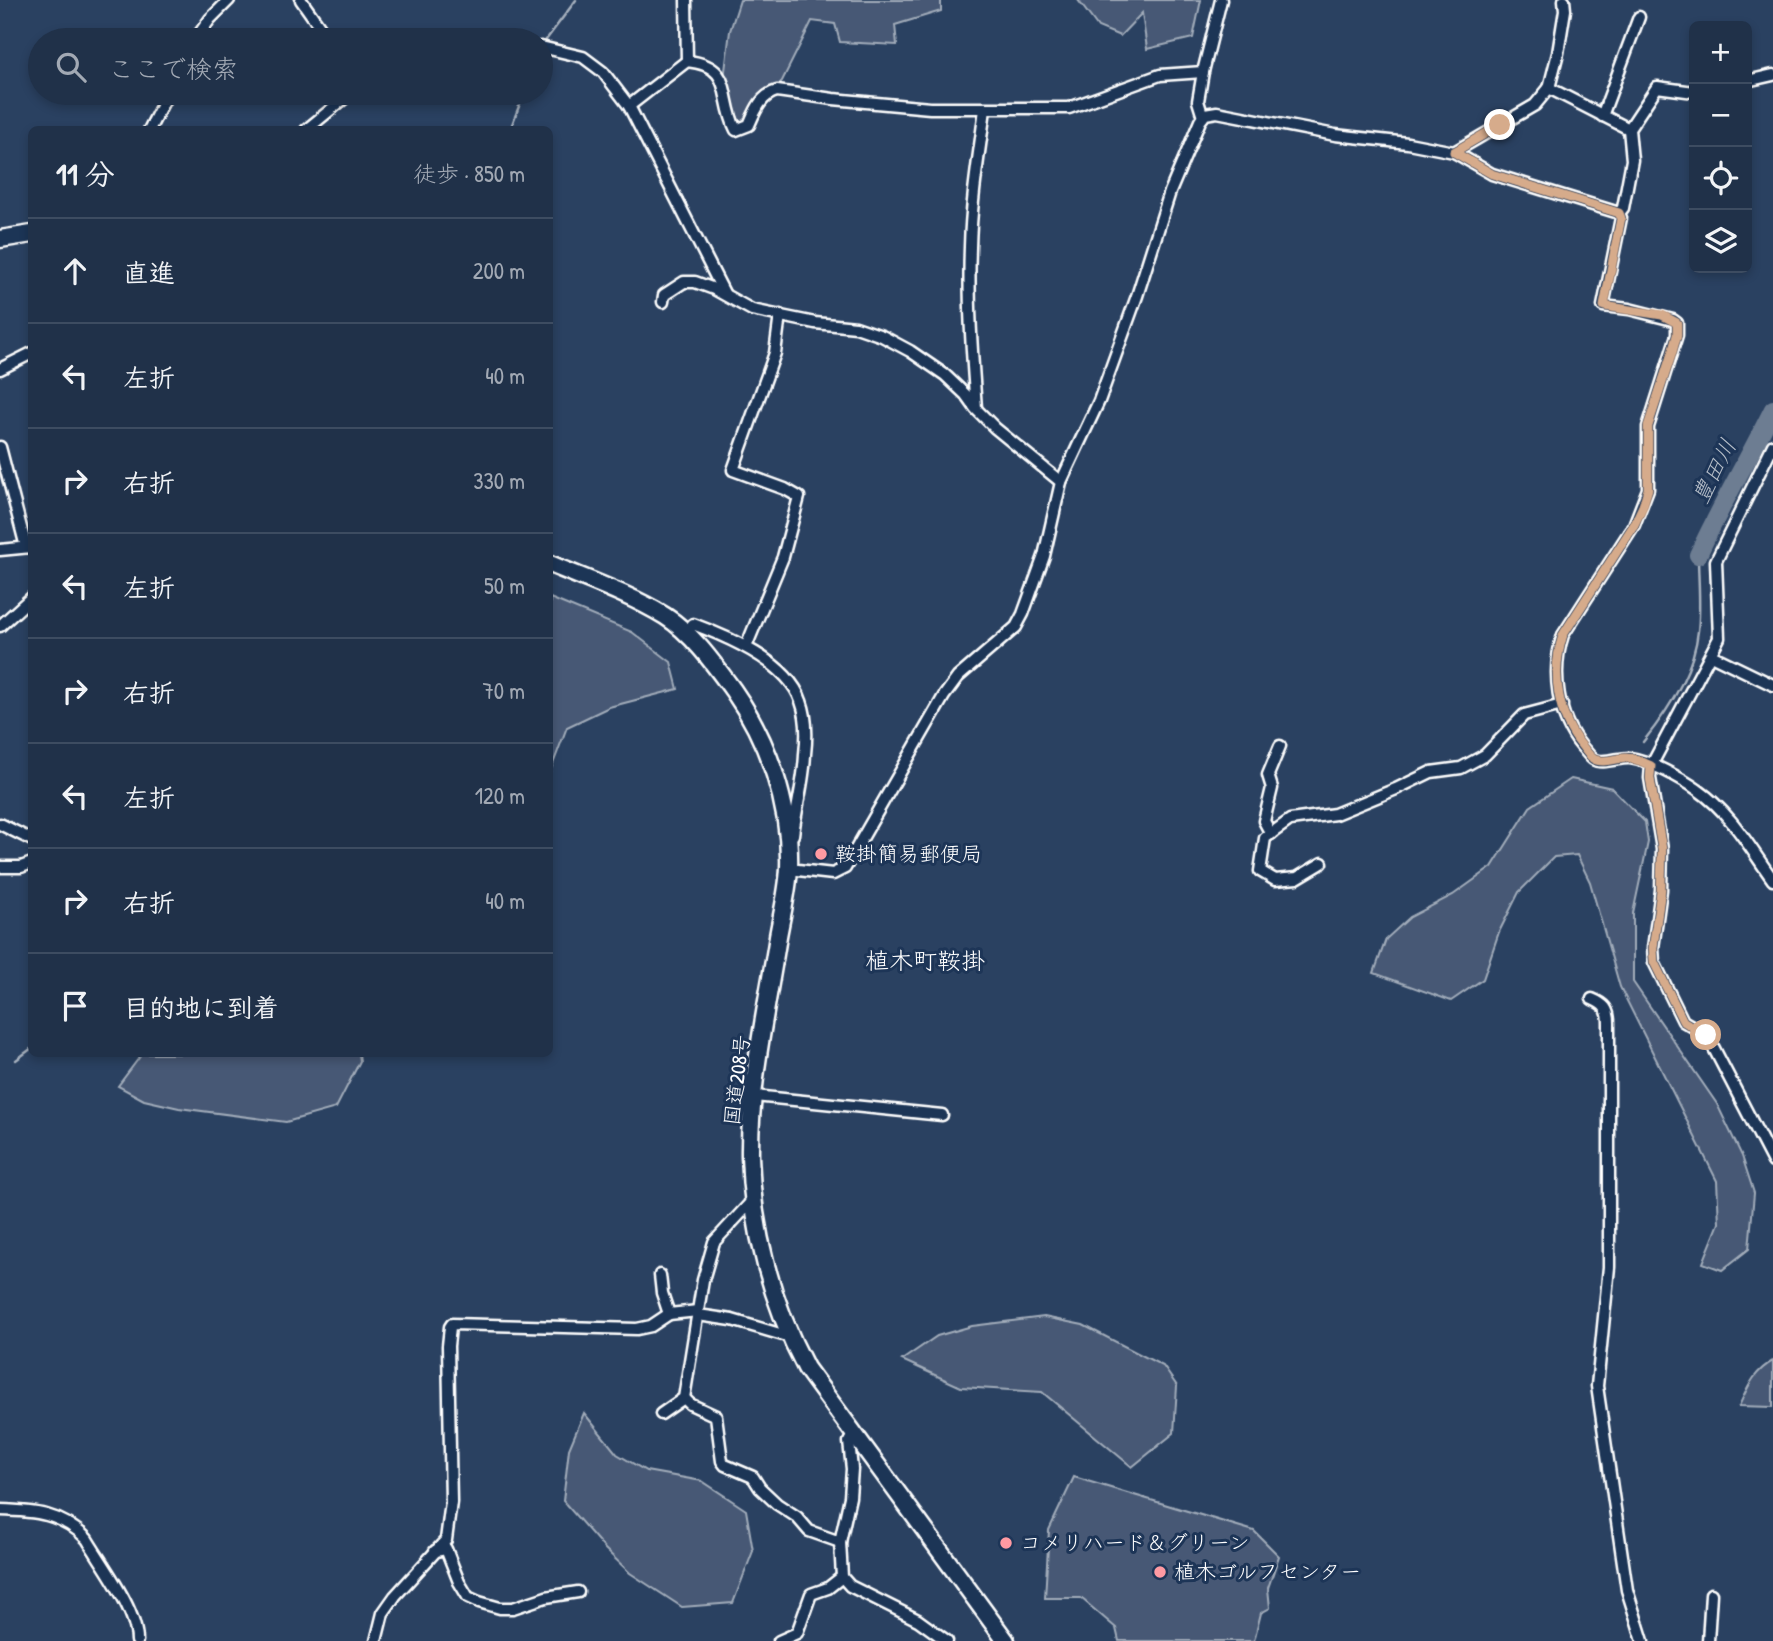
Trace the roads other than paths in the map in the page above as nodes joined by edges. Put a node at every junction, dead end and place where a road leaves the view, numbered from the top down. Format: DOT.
graph roads {
  1 [pos="229,0"];
  2 [pos="300,0"];
  3 [pos="686,0"];
  4 [pos="1221,0"];
  5 [pos="1564,0"];
  6 [pos="1639,17"];
  7 [pos="204,28"];
  8 [pos="320,28"];
  9 [pos="553,50"];
  10 [pos="687,61"];
  11 [pos="1203,72"];
  12 [pos="1773,75"];
  13 [pos="1752,80"];
  14 [pos="1549,88"];
  15 [pos="1689,91"];
  16 [pos="162,105"];
  17 [pos="336,105"];
  18 [pos="629,106"];
  19 [pos="985,109"];
  20 [pos="1602,116"];
  21 [pos="1203,117"];
  22 [pos="151,126"];
  23 [pos="311,126"];
  24 [pos="1629,129"];
  25 [pos="1454,152"];
  26 [pos="1619,213"];
  27 [pos="28,235"];
  28 [pos="0,239"];
  29 [pos="725,296"];
  30 [pos="663,302"];
  31 [pos="780,315"];
  32 [pos="28,355"];
  33 [pos="0,369"];
  34 [pos="976,410"];
  35 [pos="1773,445"];
  36 [pos="0,447"];
  37 [pos="1060,482"];
  38 [pos="28,544"];
  39 [pos="28,547"];
  40 [pos="0,550"];
  41 [pos="553,565"];
  42 [pos="28,601"];
  43 [pos="0,626"];
  44 [pos="686,632"];
  45 [pos="746,647"];
  46 [pos="1711,655"];
  47 [pos="1773,685"];
  48 [pos="1562,705"];
  49 [pos="1280,746"];
  50 [pos="1651,766"];
  51 [pos="0,824"];
  52 [pos="1271,834"];
  53 [pos="28,838"];
  54 [pos="1322,863"];
  55 [pos="28,864"];
  56 [pos="0,867"];
  57 [pos="789,869"];
  58 [pos="1773,880"];
  59 [pos="1592,999"];
  60 [pos="754,1096"];
  61 [pos="942,1115"];
  62 [pos="1773,1161"];
  63 [pos="753,1200"];
  64 [pos="660,1275"];
  65 [pos="698,1313"];
  66 [pos="669,1314"];
  67 [pos="788,1334"];
  68 [pos="684,1398"];
  69 [pos="661,1414"];
  70 [pos="854,1433"];
  71 [pos="0,1510"];
  72 [pos="841,1542"];
  73 [pos="434,1551"];
  74 [pos="842,1577"];
  75 [pos="578,1592"];
  76 [pos="1712,1594"];
  77 [pos="137,1641"];
  78 [pos="376,1641"];
  79 [pos="779,1641"];
  80 [pos="947,1641"];
  81 [pos="1006,1641"];
  82 [pos="1643,1641"];
  83 [pos="1708,1641"];
  1 -- 7 [label="street"];
  2 -- 8 [label="street"];
  3 -- 10 [label="street"];
  4 -- 11 [label="street"];
  5 -- 14 [label="street"];
  6 -- 20 [label="street"];
  9 -- 18 [label="street"];
  10 -- 18 [label="street"];
  10 -- 19 [label="street"];
  11 -- 19 [label="street"];
  11 -- 21 [label="street"];
  12 -- 13 [label="street"];
  14 -- 20 [label="street"];
  14 -- 25 [label="street"];
  15 -- 24 [label="street"];
  16 -- 22 [label="street"];
  17 -- 23 [label="street"];
  18 -- 29 [label="street"];
  19 -- 34 [label="street"];
  20 -- 24 [label="street"];
  21 -- 25 [label="street"];
  21 -- 37 [label="street"];
  24 -- 26 [label="street"];
  25 -- 26 [label="street"];
  26 -- 48 [label="street"];
  27 -- 28 [label="highway"];
  29 -- 30 [label="street"];
  29 -- 31 [label="street"];
  31 -- 34 [label="street"];
  31 -- 45 [label="street"];
  32 -- 33 [label="street"];
  34 -- 37 [label="street"];
  35 -- 46 [label="street"];
  36 -- 38 [label="street"];
  37 -- 57 [label="street"];
  39 -- 40 [label="street"];
  41 -- 44 [label="highway, 国道208号"];
  42 -- 43 [label="street"];
  44 -- 45 [label="street"];
  44 -- 57 [label="highway, 国道208号"];
  45 -- 57 [label="street"];
  46 -- 47 [label="street"];
  46 -- 50 [label="street"];
  48 -- 50 [label="street"];
  48 -- 52 [label="street"];
  49 -- 52 [label="street"];
  50 -- 58 [label="street"];
  50 -- 62 [label="street"];
  51 -- 53 [label="street"];
  52 -- 54 [label="street"];
  55 -- 56 [label="street"];
  57 -- 60 [label="highway, 国道208号"];
  59 -- 82 [label="street"];
  60 -- 61 [label="street"];
  60 -- 63 [label="highway, 国道208号"];
  63 -- 65 [label="street"];
  63 -- 67 [label="highway, 国道208号"];
  64 -- 66 [label="street"];
  65 -- 66 [label="street"];
  65 -- 67 [label="street"];
  65 -- 68 [label="street"];
  66 -- 73 [label="street"];
  67 -- 70 [label="highway, 国道208号"];
  68 -- 69 [label="street"];
  68 -- 72 [label="street"];
  70 -- 72 [label="street"];
  70 -- 81 [label="highway, 国道208号"];
  71 -- 77 [label="street"];
  72 -- 74 [label="street"];
  73 -- 75 [label="street"];
  73 -- 78 [label="street"];
  74 -- 79 [label="street"];
  74 -- 80 [label="street"];
  76 -- 83 [label="street"];
}
